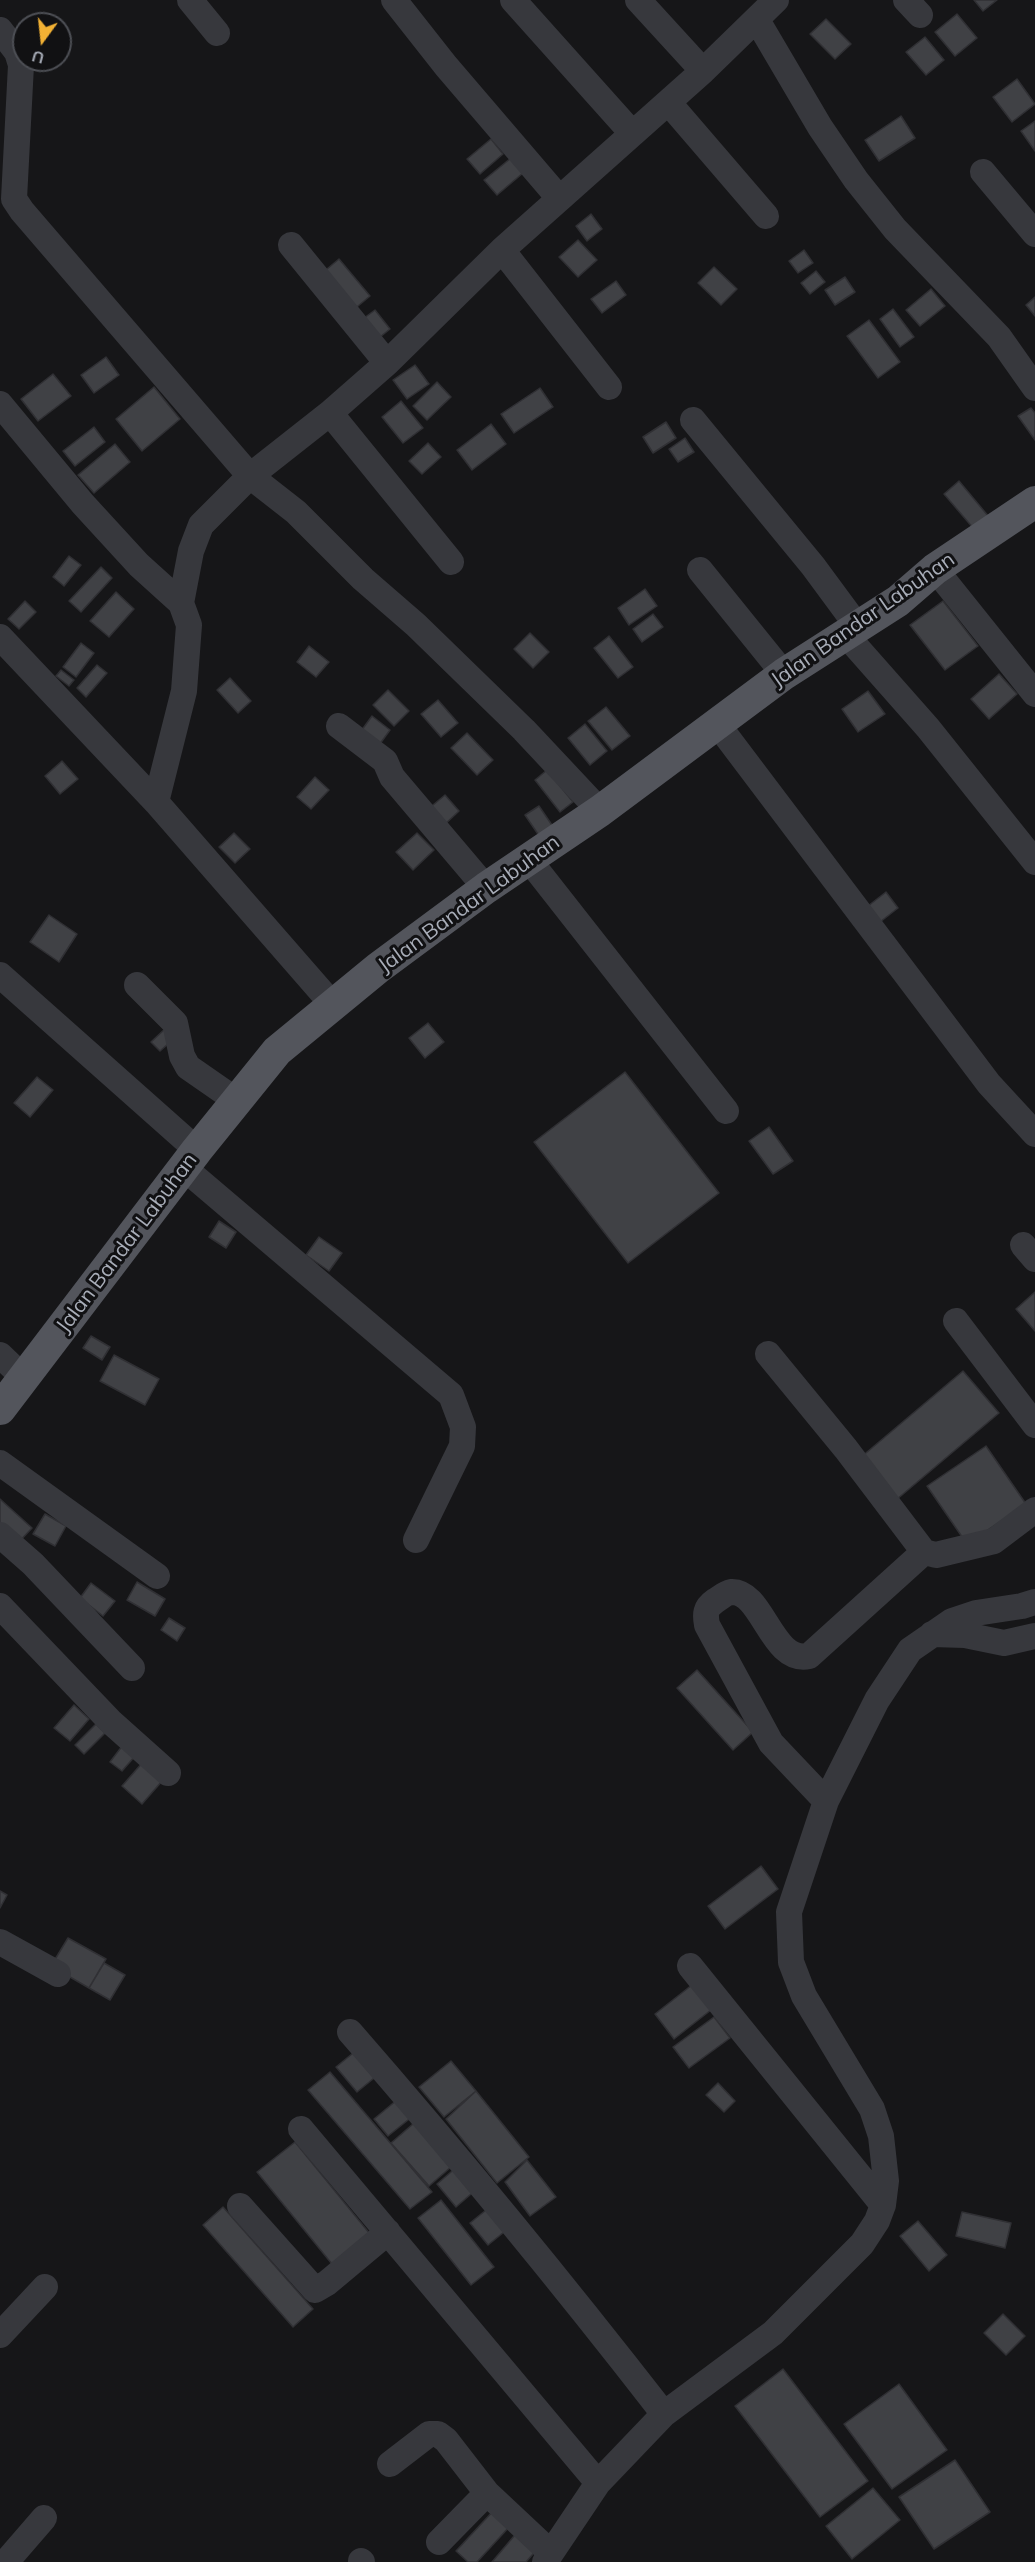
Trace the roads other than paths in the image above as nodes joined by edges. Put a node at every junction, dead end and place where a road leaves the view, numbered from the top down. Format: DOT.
graph roads {
  1 [pos="190,0"];
  2 [pos="394,0"];
  3 [pos="513,0"];
  4 [pos="638,0"];
  5 [pos="776,0"];
  6 [pos="757,20"];
  7 [pos="0,30"];
  8 [pos="217,33"];
  9 [pos="703,71"];
  10 [pos="668,102"];
  11 [pos="632,133"];
  12 [pos="983,172"];
  13 [pos="559,198"];
  14 [pos="7,203"];
  15 [pos="766,216"];
  16 [pos="1035,234"];
  17 [pos="291,245"];
  18 [pos="502,250"];
  19 [pos="387,363"];
  20 [pos="609,387"];
  21 [pos="1035,388"];
  22 [pos="0,404"];
  23 [pos="330,413"];
  24 [pos="693,420"];
  25 [pos="250,476"];
  26 [pos="1035,502"];
  27 [pos="450,562"];
  28 [pos="700,570"];
  29 [pos="935,570"];
  30 [pos="181,603"];
  31 [pos="851,630"];
  32 [pos="0,637"];
  33 [pos="784,674"];
  34 [pos="1035,694"];
  35 [pos="718,724"];
  36 [pos="339,726"];
  37 [pos="156,802"];
  38 [pos="600,811"];
  39 [pos="529,860"];
  40 [pos="1035,862"];
  41 [pos="486,888"];
  42 [pos="0,975"];
  43 [pos="137,985"];
  44 [pos="333,1005"];
  45 [pos="237,1101"];
  46 [pos="726,1111"];
  47 [pos="1035,1134"];
  48 [pos="191,1159"];
  49 [pos="956,1321"];
  50 [pos="768,1354"];
  51 [pos="0,1355"];
  52 [pos="24,1378"];
  53 [pos="2,1404"];
  54 [pos="1035,1425"];
  55 [pos="0,1463"];
  56 [pos="1035,1510"];
  57 [pos="0,1535"];
  58 [pos="416,1540"];
  59 [pos="924,1552"];
  60 [pos="157,1576"];
  61 [pos="1035,1602"];
  62 [pos="0,1606"];
  63 [pos="931,1634"];
  64 [pos="1035,1636"];
  65 [pos="132,1668"];
  66 [pos="168,1773"];
  67 [pos="826,1801"];
  68 [pos="0,1942"];
  69 [pos="690,1966"];
  70 [pos="58,1974"];
  71 [pos="350,2032"];
  72 [pos="301,2129"];
  73 [pos="883,2205"];
  74 [pos="240,2206"];
  75 [pos="388,2232"];
  76 [pos="45,2287"];
  77 [pos="0,2335"];
  78 [pos="664,2414"];
  79 [pos="390,2464"];
  80 [pos="598,2483"];
  81 [pos="487,2493"];
  82 [pos="44,2518"];
  83 [pos="439,2542"];
  84 [pos="548,2558"];
  85 [pos="6,2562"];
  1 -- 8 [label="street"];
  2 -- 13 [label="street"];
  3 -- 11 [label="street"];
  4 -- 9 [label="street"];
  5 -- 6 [label="street"];
  6 -- 9 [label="street"];
  6 -- 21 [label="street"];
  7 -- 14 [label="street"];
  9 -- 10 [label="street"];
  10 -- 11 [label="street"];
  10 -- 15 [label="street"];
  11 -- 13 [label="street"];
  12 -- 16 [label="street"];
  13 -- 18 [label="street"];
  14 -- 25 [label="street"];
  17 -- 19 [label="street"];
  18 -- 19 [label="street"];
  18 -- 20 [label="street"];
  19 -- 23 [label="street"];
  22 -- 30 [label="street"];
  23 -- 25 [label="street"];
  23 -- 27 [label="street"];
  24 -- 31 [label="street"];
  25 -- 30 [label="street"];
  25 -- 38 [label="street"];
  26 -- 29 [label="main road, Jalan Bandar Labuhan"];
  28 -- 33 [label="street"];
  29 -- 31 [label="main road, Jalan Bandar Labuhan"];
  29 -- 34 [label="street"];
  30 -- 37 [label="street"];
  31 -- 33 [label="main road, Jalan Bandar Labuhan"];
  31 -- 40 [label="street"];
  32 -- 37 [label="street"];
  33 -- 35 [label="main road, Jalan Bandar Labuhan"];
  35 -- 38 [label="main road, Jalan Bandar Labuhan"];
  35 -- 47 [label="street"];
  36 -- 41 [label="street"];
  37 -- 44 [label="street"];
  38 -- 39 [label="main road, Jalan Bandar Labuhan"];
  39 -- 41 [label="main road, Jalan Bandar Labuhan"];
  39 -- 46 [label="street"];
  41 -- 44 [label="main road, Jalan Bandar Labuhan"];
  42 -- 48 [label="street"];
  43 -- 45 [label="street"];
  44 -- 45 [label="main road, Jalan Bandar Labuhan"];
  45 -- 48 [label="main road, Jalan Bandar Labuhan"];
  48 -- 52 [label="main road, Jalan Bandar Labuhan"];
  48 -- 58 [label="street"];
  49 -- 54 [label="street"];
  50 -- 59 [label="street"];
  51 -- 52 [label="street"];
  52 -- 53 [label="main road, Jalan Bandar Labuhan"];
  55 -- 60 [label="street"];
  56 -- 59 [label="street"];
  57 -- 65 [label="street"];
  59 -- 67 [label="street"];
  61 -- 63 [label="street"];
  62 -- 66 [label="street"];
  63 -- 64 [label="street"];
  63 -- 67 [label="street"];
  67 -- 73 [label="street"];
  68 -- 70 [label="street"];
  69 -- 73 [label="street"];
  71 -- 78 [label="street"];
  72 -- 75 [label="street"];
  73 -- 78 [label="street"];
  74 -- 75 [label="street"];
  75 -- 80 [label="street"];
  76 -- 77 [label="street"];
  78 -- 80 [label="street"];
  79 -- 81 [label="street"];
  80 -- 84 [label="street"];
  81 -- 83 [label="street"];
  81 -- 84 [label="street"];
  82 -- 85 [label="street"];
}
